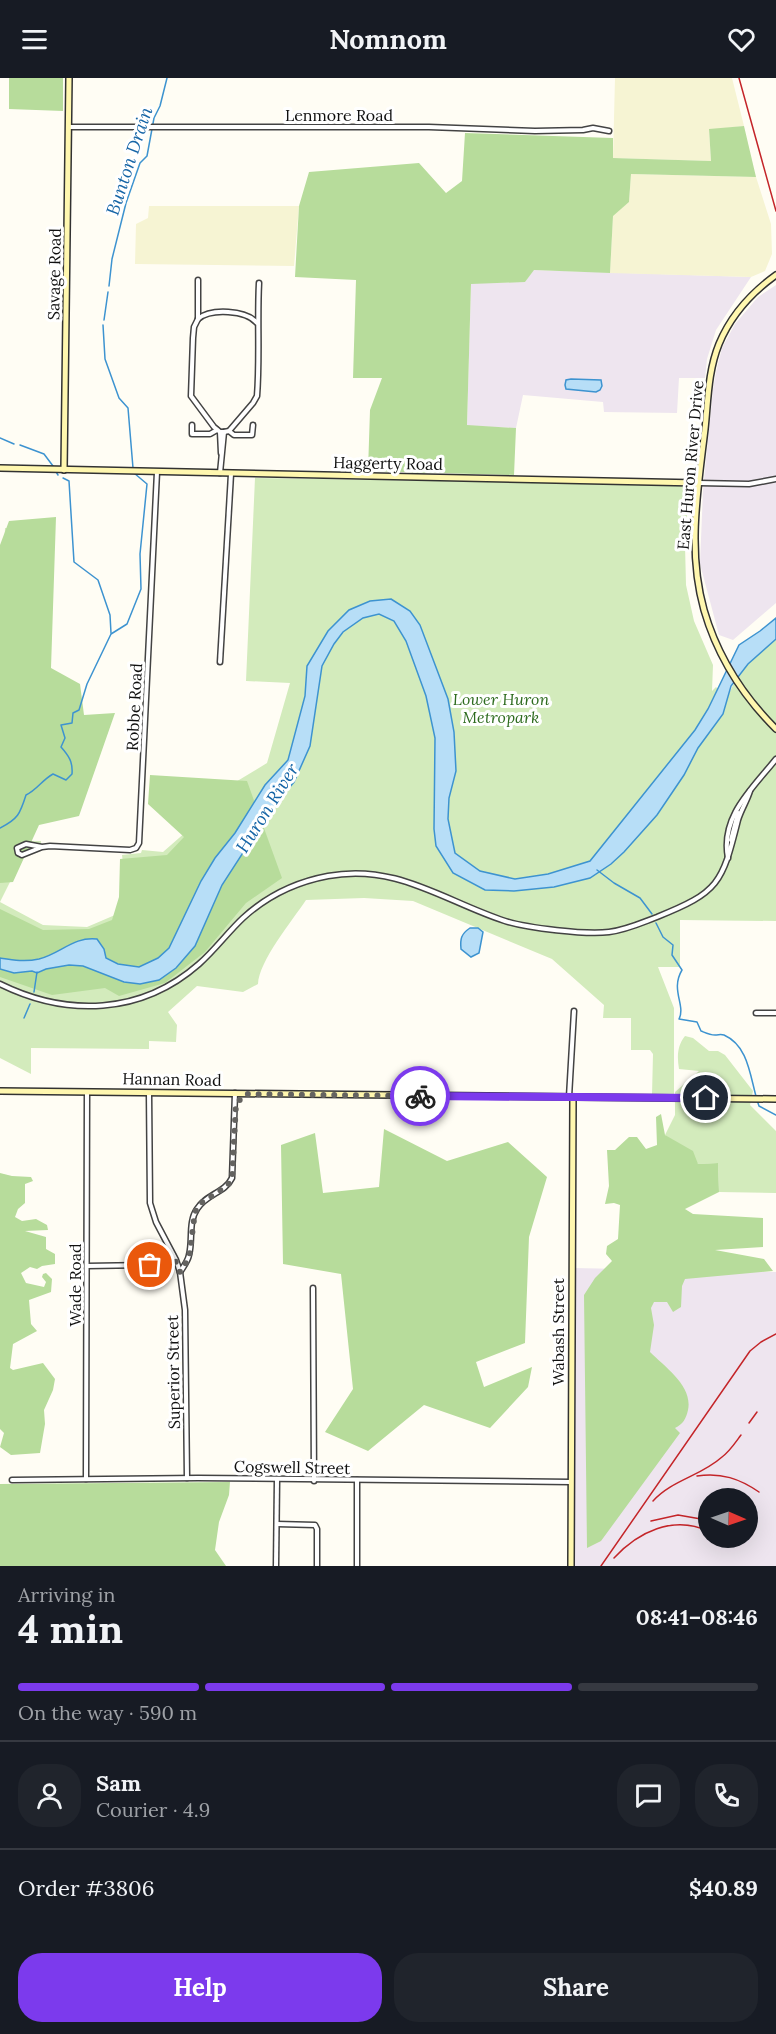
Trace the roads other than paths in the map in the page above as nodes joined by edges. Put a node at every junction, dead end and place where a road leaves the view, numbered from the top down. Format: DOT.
graph roads {
  1 [pos="69,78"];
  2 [pos="69,127"];
  3 [pos="609,131"];
  4 [pos="776,275"];
  5 [pos="198,280"];
  6 [pos="259,283"];
  7 [pos="198,319"];
  8 [pos="257,323"];
  9 [pos="192,425"];
  10 [pos="253,425"];
  11 [pos="222,431"];
  12 [pos="0,468"];
  13 [pos="64,470"];
  14 [pos="157,472"];
  15 [pos="220,474"];
  16 [pos="231,474"];
  17 [pos="776,479"];
  18 [pos="699,483"];
  19 [pos="220,662"];
  20 [pos="776,729"];
  21 [pos="776,759"];
  22 [pos="42,847"];
  23 [pos="0,984"];
  24 [pos="574,1011"];
  25 [pos="756,1013"];
  26 [pos="776,1013"];
  27 [pos="0,1091"];
  28 [pos="87,1092"];
  29 [pos="149,1093"];
  30 [pos="235,1093"];
  31 [pos="245,1094"];
  32 [pos="571,1097"];
  33 [pos="776,1099"];
  34 [pos="236,1104"];
  35 [pos="173,1255"];
  36 [pos="87,1266"];
  37 [pos="180,1272"];
  38 [pos="313,1288"];
  39 [pos="187,1478"];
  40 [pos="86,1479"];
  41 [pos="12,1480"];
  42 [pos="277,1480"];
  43 [pos="314,1480"];
  44 [pos="357,1480"];
  45 [pos="570,1482"];
  46 [pos="277,1524"];
  47 [pos="276,1566"];
  48 [pos="317,1566"];
  49 [pos="357,1566"];
  50 [pos="571,1566"];
  1 -- 2 [label="street, Savage Road"];
  2 -- 3 [label="street, Lenmore Road"];
  2 -- 13 [label="street, Savage Road"];
  4 -- 18 [label="street, East Huron River Drive"];
  5 -- 7 [label="street"];
  6 -- 8 [label="street"];
  7 -- 8 [label="street"];
  7 -- 11 [label="street"];
  8 -- 11 [label="street"];
  9 -- 11 [label="street"];
  10 -- 11 [label="street"];
  11 -- 15 [label="street"];
  12 -- 13 [label="street, Haggerty Road"];
  13 -- 14 [label="street, Haggerty Road"];
  14 -- 15 [label="street, Haggerty Road"];
  14 -- 22 [label="street, Robbe Road"];
  15 -- 16 [label="street, Haggerty Road"];
  16 -- 18 [label="street, Haggerty Road"];
  16 -- 19 [label="street"];
  17 -- 18 [label="street, Haggerty Road"];
  18 -- 20 [label="street, East Huron River Drive"];
  21 -- 23 [label="street"];
  22 -- 22 [label="street, Robbe Road"];
  24 -- 32 [label="street, Wabash Street"];
  25 -- 26 [label="street"];
  27 -- 28 [label="street, Hannan Road"];
  28 -- 29 [label="street, Hannan Road"];
  28 -- 36 [label="street, Wade Road"];
  29 -- 30 [label="street, Hannan Road"];
  29 -- 35 [label="street, Superior Street"];
  30 -- 31 [label="street, Hannan Road"];
  30 -- 34 [label="street"];
  31 -- 32 [label="street, Hannan Road"];
  31 -- 34 [label="street"];
  32 -- 33 [label="street, Hannan Road"];
  32 -- 45 [label="street, Wabash Street"];
  34 -- 37 [label="street"];
  35 -- 36 [label="street"];
  35 -- 37 [label="street, Superior Street"];
  36 -- 40 [label="street, Wade Road"];
  37 -- 39 [label="street, Superior Street"];
  38 -- 43 [label="street"];
  39 -- 40 [label="street, Cogswell Street"];
  39 -- 42 [label="street, Cogswell Street"];
  40 -- 41 [label="street, Cogswell Street"];
  42 -- 43 [label="street, Cogswell Street"];
  42 -- 46 [label="street"];
  43 -- 44 [label="street, Cogswell Street"];
  44 -- 45 [label="street, Cogswell Street"];
  44 -- 49 [label="street"];
  45 -- 50 [label="street, Wabash Street"];
  46 -- 47 [label="street"];
  46 -- 48 [label="street"];
}
